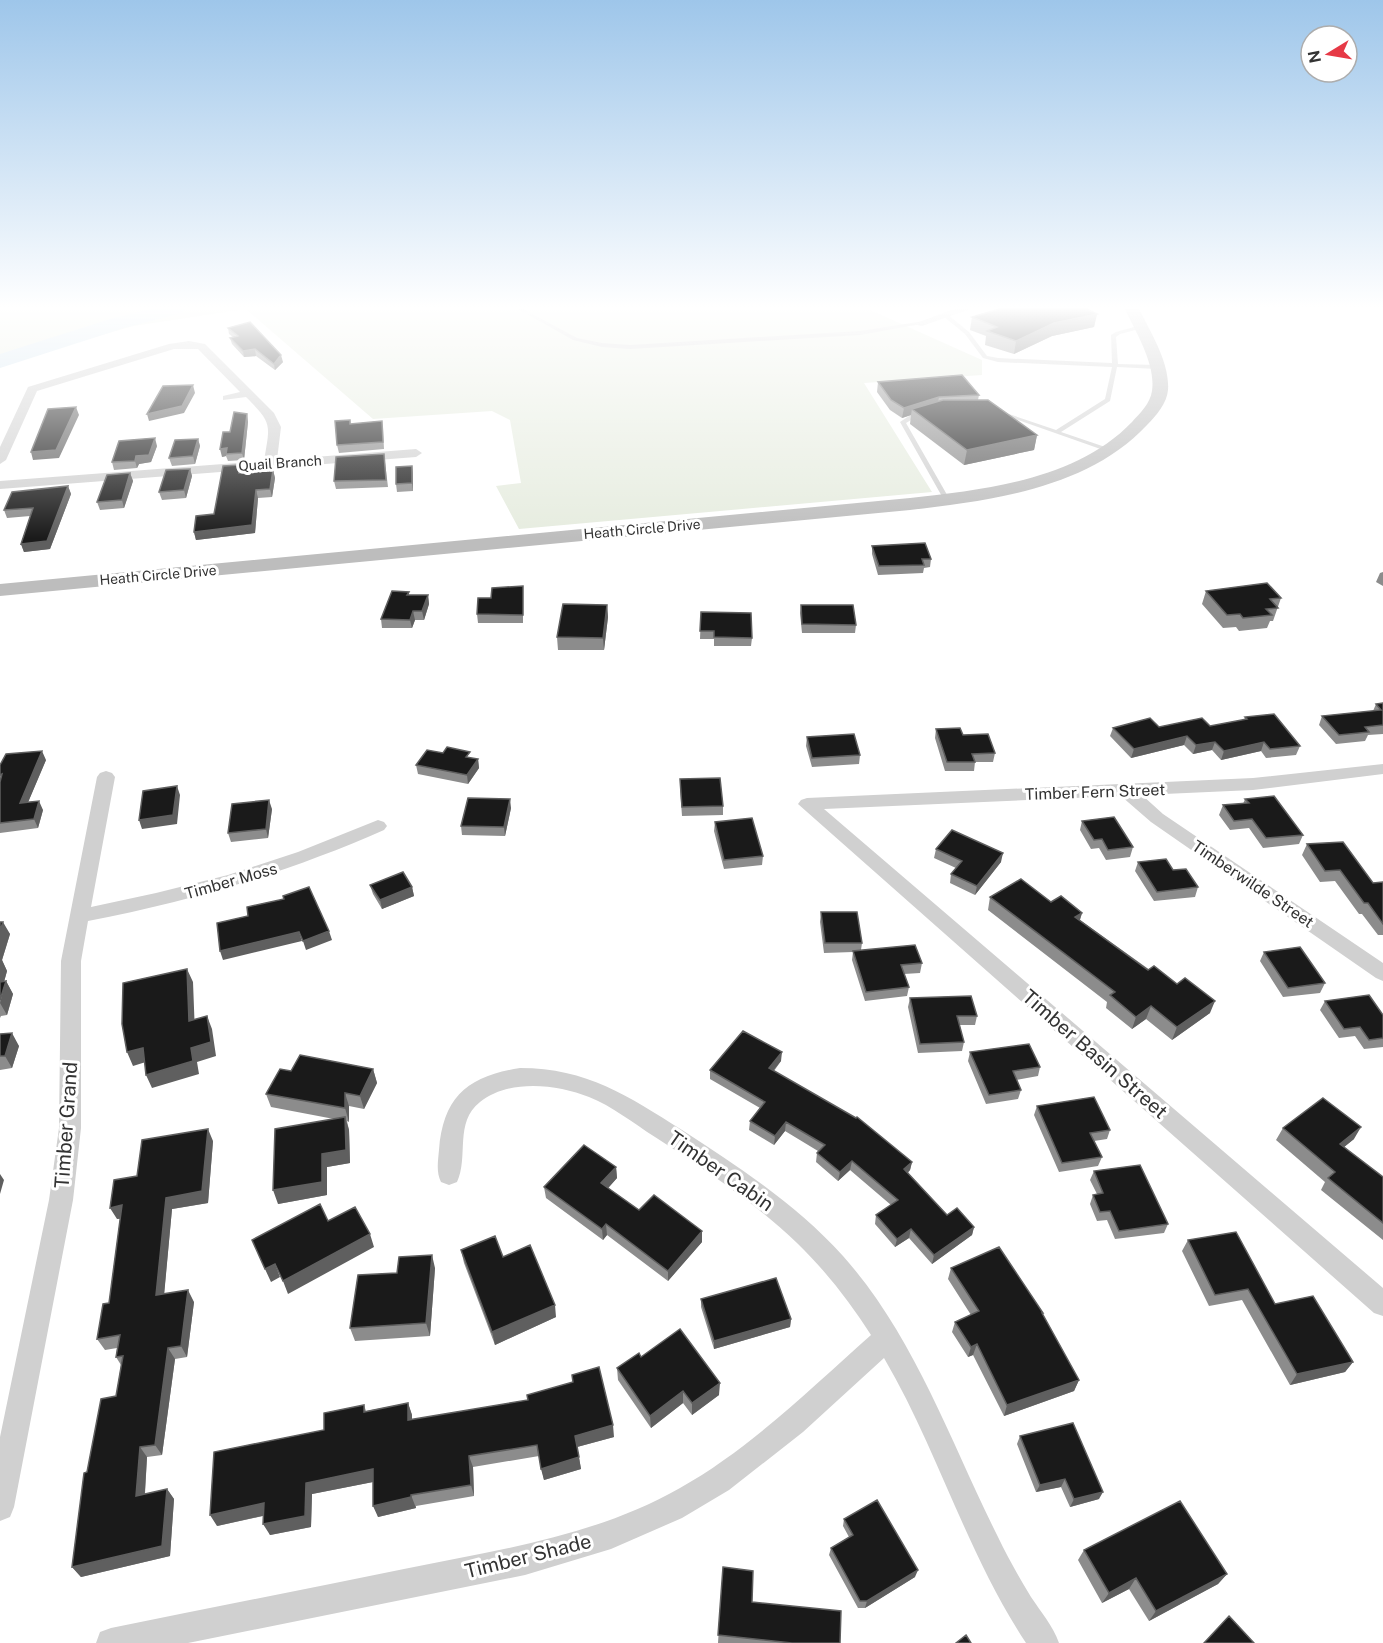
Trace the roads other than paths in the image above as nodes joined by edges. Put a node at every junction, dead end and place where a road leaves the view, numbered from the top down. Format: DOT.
graph roads {
  1 [pos="43,386"];
  2 [pos="242,386"];
  3 [pos="1110,386"];
  4 [pos="1159,386"];
  5 [pos="249,393"];
  6 [pos="227,398"];
  7 [pos="993,411"];
  8 [pos="934,413"];
  9 [pos="1057,432"];
  10 [pos="1109,450"];
  11 [pos="416,453"];
  12 [pos="0,460"];
  13 [pos="270,464"];
  14 [pos="0,485"];
  15 [pos="947,500"];
  16 [pos="0,590"];
  17 [pos="1383,769"];
  18 [pos="106,777"];
  19 [pos="1126,790"];
  20 [pos="807,804"];
  21 [pos="378,826"];
  22 [pos="78,916"];
  23 [pos="1383,973"];
  24 [pos="449,1174"];
  25 [pos="1383,1304"];
  26 [pos="887,1338"];
  27 [pos="0,1507"];
  28 [pos="111,1643"];
  29 [pos="1044,1643"];
  1 -- 12 [label="street"];
  2 -- 5 [label="street"];
  3 -- 9 [label="lane"];
  4 -- 10 [label="street, Heath Circle Drive"];
  5 -- 6 [label="street"];
  5 -- 13 [label="street"];
  7 -- 9 [label="lane"];
  8 -- 15 [label="lane"];
  9 -- 10 [label="lane"];
  10 -- 15 [label="street, Heath Circle Drive"];
  11 -- 13 [label="street, Quail Branch"];
  13 -- 14 [label="street, Quail Branch"];
  15 -- 16 [label="street, Heath Circle Drive"];
  17 -- 19 [label="street, Timber Fern Street"];
  18 -- 22 [label="street, Timber Grand"];
  19 -- 20 [label="street, Timber Fern Street"];
  19 -- 23 [label="street, Timberwilde Street"];
  20 -- 25 [label="street, Timber Basin Street"];
  21 -- 22 [label="street, Timber Moss"];
  22 -- 27 [label="street, Timber Grand"];
  24 -- 26 [label="street, Timber Cabin"];
  26 -- 28 [label="street, Timber Shade"];
  26 -- 29 [label="street, Timber Cabin"];
}
